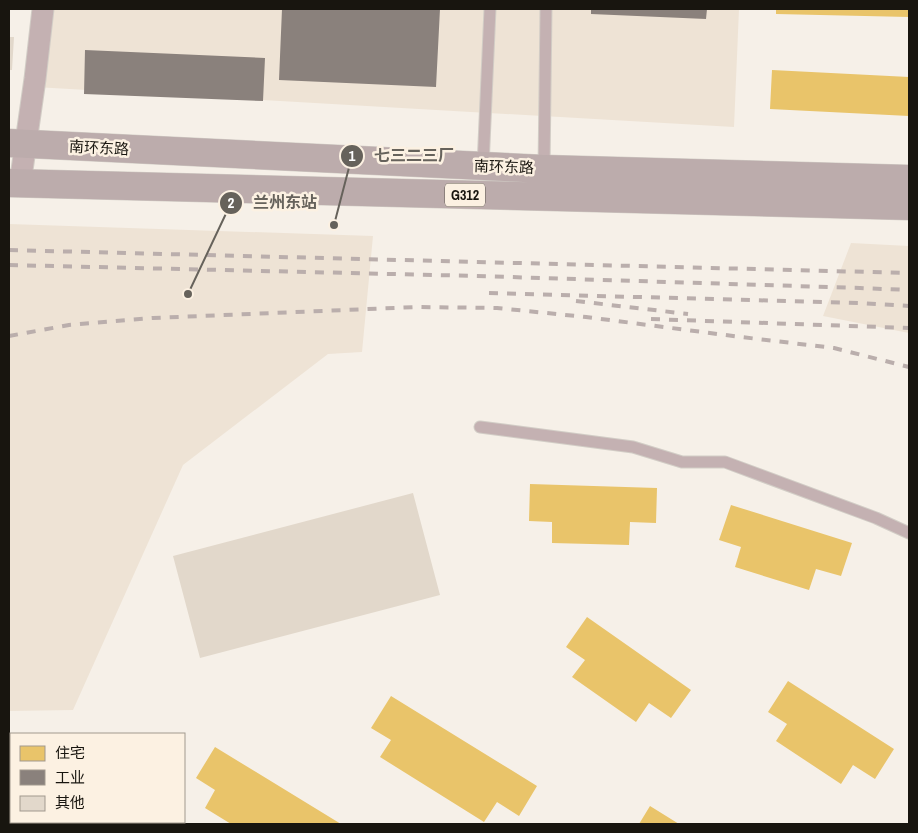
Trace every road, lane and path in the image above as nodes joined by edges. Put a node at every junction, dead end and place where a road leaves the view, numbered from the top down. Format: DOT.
graph roads {
  1 [pos="42,9"];
  2 [pos="490,9"];
  3 [pos="546,9"];
  4 [pos="17,144"];
  5 [pos="483,166"];
  6 [pos="544,169"];
  7 [pos="909,179"];
  8 [pos="14,184"];
  9 [pos="909,206"];
  10 [pos="480,427"];
  11 [pos="909,533"];
  1 -- 4 [label="street"];
  2 -- 5 [label="lane"];
  3 -- 6 [label="lane"];
  4 -- 5 [label="highway, 南环东路 / G312"];
  4 -- 8 [label="street"];
  5 -- 6 [label="highway, 南环东路 / G312"];
  6 -- 7 [label="highway, 南环东路 / G312"];
  8 -- 9 [label="highway, 南环东路 / G312"];
  10 -- 11 [label="lane"];
}
